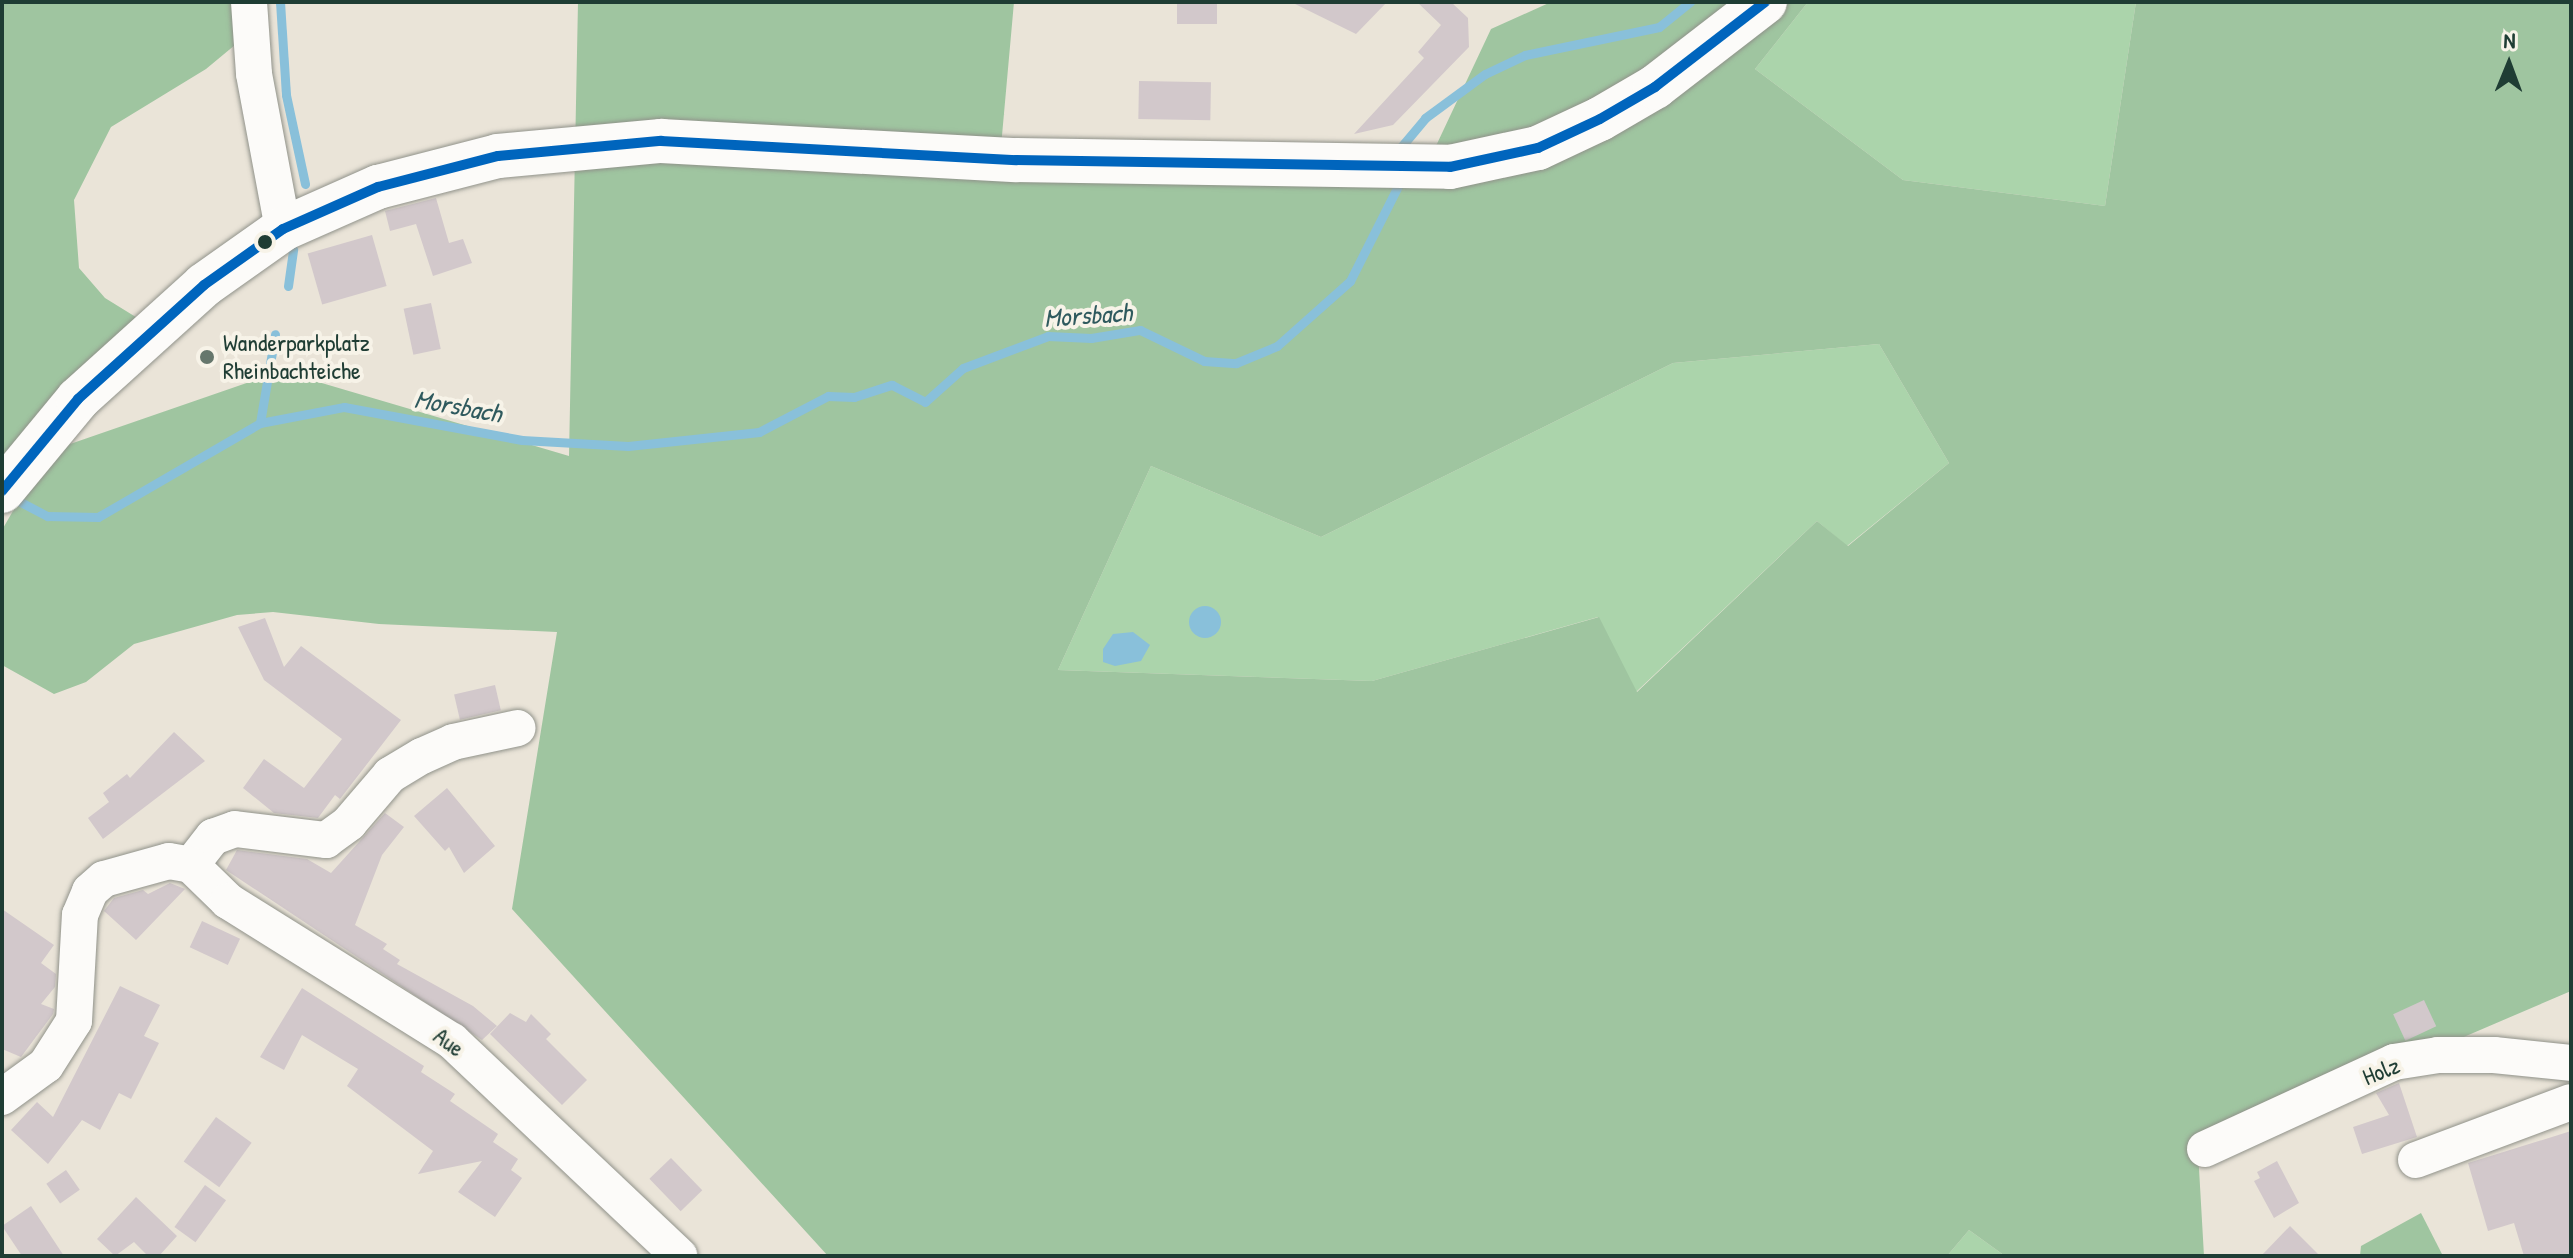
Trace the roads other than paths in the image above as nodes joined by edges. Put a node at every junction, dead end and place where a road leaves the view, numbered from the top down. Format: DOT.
graph roads {
  1 [pos="249,2"];
  2 [pos="1765,2"];
  3 [pos="283,229"];
  4 [pos="8,482"];
  5 [pos="518,728"];
  6 [pos="191,865"];
  7 [pos="2571,1063"];
  8 [pos="2,1097"];
  9 [pos="2571,1102"];
  10 [pos="2205,1149"];
  11 [pos="2416,1160"];
  12 [pos="679,1256"];
  1 -- 3 [label="street"];
  2 -- 3 [label="main road"];
  3 -- 4 [label="main road"];
  5 -- 6 [label="street"];
  6 -- 8 [label="street"];
  6 -- 12 [label="street, Aue"];
  7 -- 10 [label="street, Holz"];
  9 -- 11 [label="street"];
}
